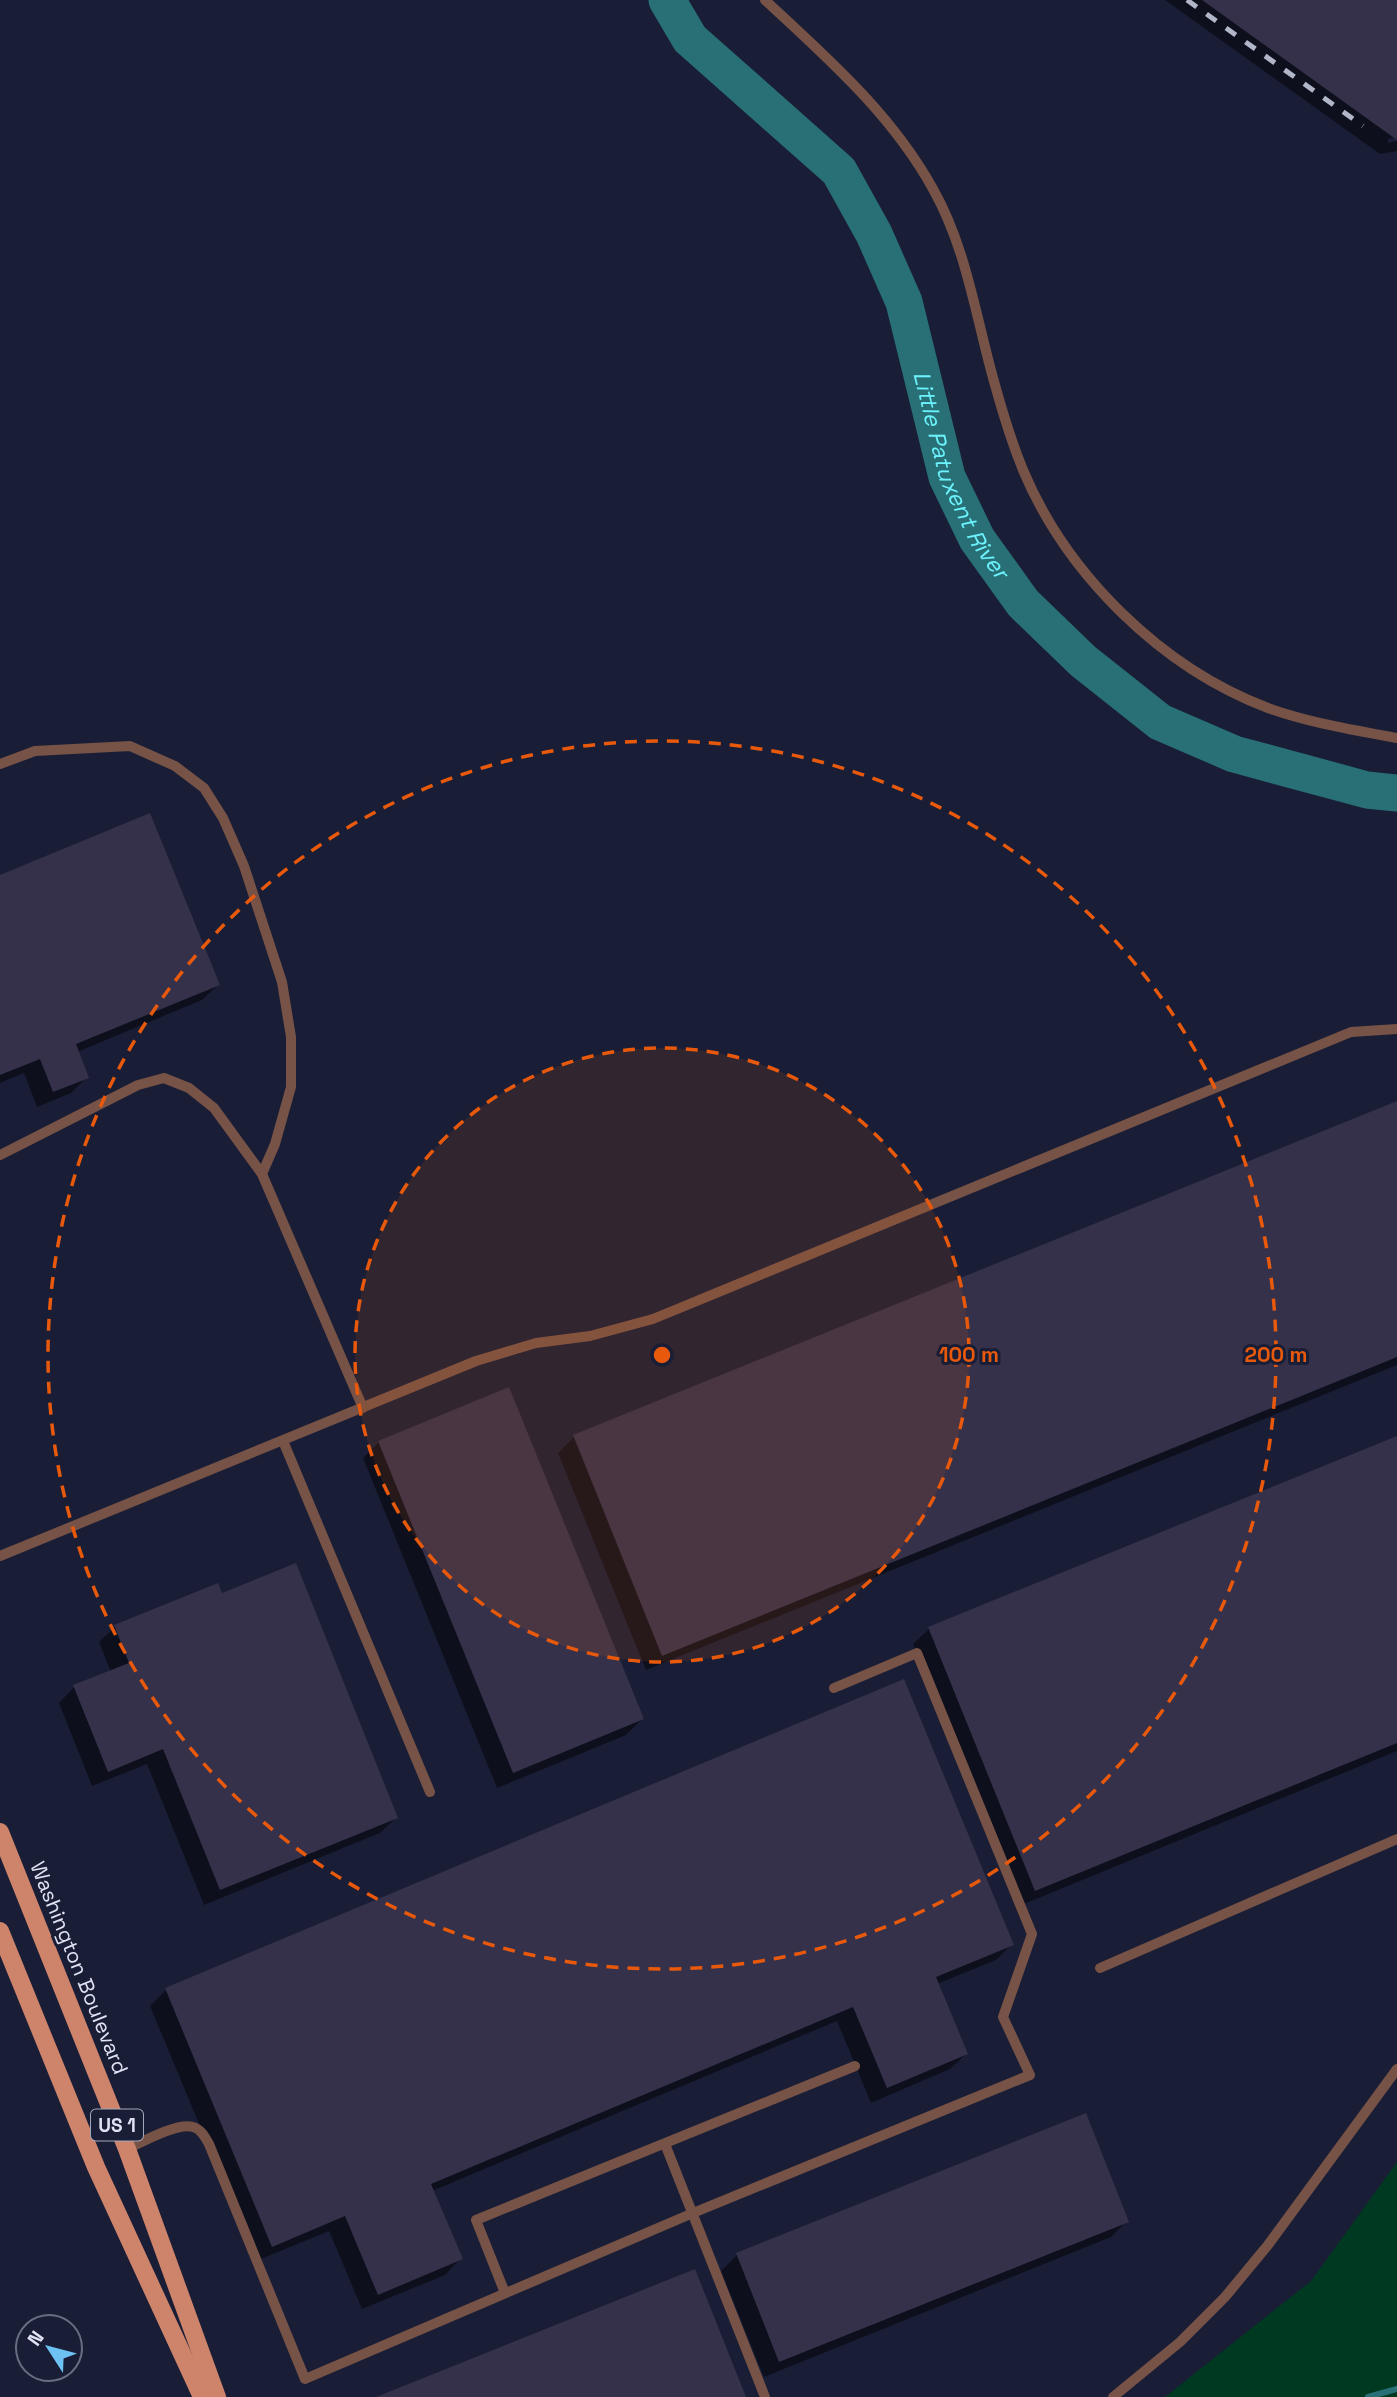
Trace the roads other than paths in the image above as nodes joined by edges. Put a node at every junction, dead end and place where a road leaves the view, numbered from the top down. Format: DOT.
graph roads {
  1 [pos="765,0"];
  2 [pos="1397,738"];
  3 [pos="0,764"];
  4 [pos="1397,1029"];
  5 [pos="0,1155"];
  6 [pos="262,1174"];
  7 [pos="363,1408"];
  8 [pos="283,1441"];
  9 [pos="0,1556"];
  10 [pos="834,1688"];
  11 [pos="430,1791"];
  12 [pos="0,1832"];
  13 [pos="1397,1839"];
  14 [pos="0,1931"];
  15 [pos="1100,1968"];
  16 [pos="855,2066"];
  17 [pos="1397,2069"];
  18 [pos="665,2144"];
  19 [pos="127,2149"];
  20 [pos="693,2213"];
  21 [pos="505,2293"];
  22 [pos="202,2397"];
  23 [pos="217,2397"];
  24 [pos="765,2397"];
  25 [pos="1113,2397"];
  1 -- 2 [label="lane"];
  3 -- 6 [label="lane"];
  4 -- 7 [label="lane"];
  5 -- 6 [label="lane"];
  6 -- 7 [label="lane"];
  7 -- 8 [label="lane"];
  8 -- 9 [label="lane"];
  8 -- 11 [label="lane"];
  10 -- 20 [label="lane"];
  12 -- 19 [label="main road, Washington Boulevard / US 1"];
  13 -- 15 [label="lane"];
  14 -- 22 [label="main road, US 1"];
  16 -- 18 [label="lane"];
  17 -- 25 [label="lane"];
  18 -- 20 [label="lane"];
  18 -- 21 [label="lane"];
  19 -- 21 [label="lane"];
  19 -- 23 [label="main road, Washington Boulevard / US 1"];
  20 -- 21 [label="lane"];
  20 -- 24 [label="lane"];
}
